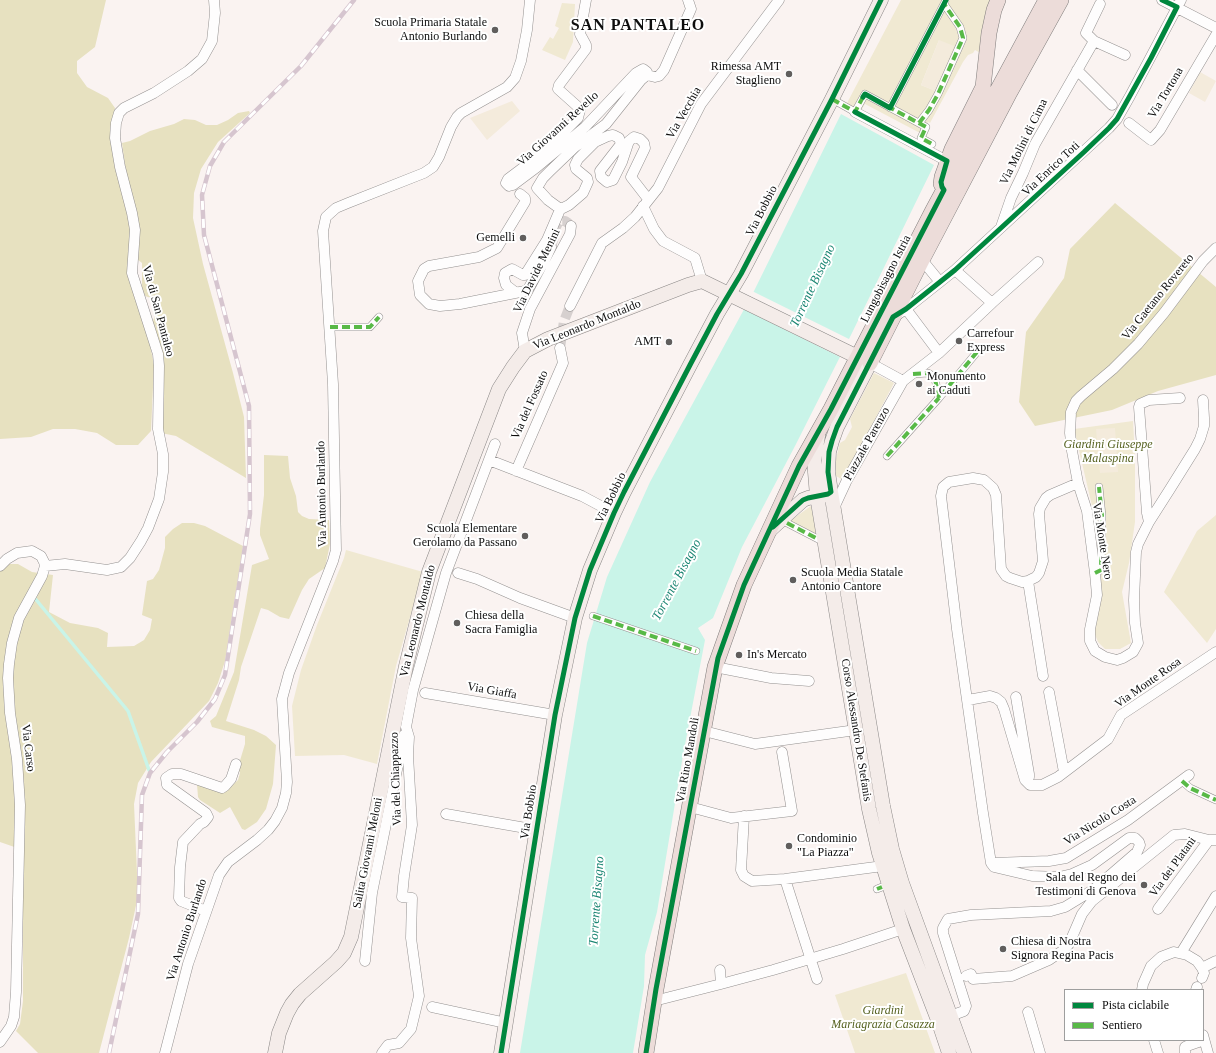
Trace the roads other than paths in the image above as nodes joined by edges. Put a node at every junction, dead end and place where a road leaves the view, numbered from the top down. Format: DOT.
graph roads {
  1 [pos="214,0"];
  2 [pos="530,0"];
  3 [pos="586,0"];
  4 [pos="688,0"];
  5 [pos="779,0"];
  6 [pos="881,0"];
  7 [pos="998,0"];
  8 [pos="1046,0"];
  9 [pos="1061,0"];
  10 [pos="1162,0"];
  11 [pos="945,2"];
  12 [pos="1100,4"];
  13 [pos="1179,4"];
  14 [pos="1216,28"];
  15 [pos="1216,35"];
  16 [pos="1094,40"];
  17 [pos="1125,54"];
  18 [pos="1077,70"];
  19 [pos="647,75"];
  20 [pos="832,99"];
  21 [pos="1112,104"];
  22 [pos="890,108"];
  23 [pos="855,112"];
  24 [pos="1129,122"];
  25 [pos="919,123"];
  26 [pos="932,144"];
  27 [pos="947,161"];
  28 [pos="944,190"];
  29 [pos="520,194"];
  30 [pos="645,203"];
  31 [pos="559,208"];
  32 [pos="571,226"];
  33 [pos="1001,229"];
  34 [pos="551,248"];
  35 [pos="1216,248"];
  36 [pos="922,260"];
  37 [pos="1038,262"];
  38 [pos="955,270"];
  39 [pos="702,281"];
  40 [pos="940,282"];
  41 [pos="515,292"];
  42 [pos="729,294"];
  43 [pos="992,303"];
  44 [pos="570,306"];
  45 [pos="906,309"];
  46 [pos="379,317"];
  47 [pos="893,317"];
  48 [pos="330,327"];
  49 [pos="560,348"];
  50 [pos="525,351"];
  51 [pos="977,352"];
  52 [pos="939,353"];
  53 [pos="859,358"];
  54 [pos="913,374"];
  55 [pos="903,380"];
  56 [pos="939,398"];
  57 [pos="1180,398"];
  58 [pos="1203,400"];
  59 [pos="818,432"];
  60 [pos="495,444"];
  61 [pos="887,456"];
  62 [pos="489,460"];
  63 [pos="516,471"];
  64 [pos="847,480"];
  65 [pos="1078,483"];
  66 [pos="1099,488"];
  67 [pos="831,492"];
  68 [pos="817,496"];
  69 [pos="834,508"];
  70 [pos="614,513"];
  71 [pos="1149,522"];
  72 [pos="787,523"];
  73 [pos="768,531"];
  74 [pos="818,539"];
  75 [pos="0,566"];
  76 [pos="45,566"];
  77 [pos="458,573"];
  78 [pos="1095,573"];
  79 [pos="1028,582"];
  80 [pos="593,616"];
  81 [pos="575,618"];
  82 [pos="696,651"];
  83 [pos="1216,652"];
  84 [pos="715,667"];
  85 [pos="1043,676"];
  86 [pos="808,682"];
  87 [pos="1049,692"];
  88 [pos="425,693"];
  89 [pos="1016,697"];
  90 [pos="968,700"];
  91 [pos="555,715"];
  92 [pos="406,727"];
  93 [pos="856,730"];
  94 [pos="704,731"];
  95 [pos="782,752"];
  96 [pos="236,764"];
  97 [pos="1064,772"];
  98 [pos="1185,778"];
  99 [pos="1025,780"];
  100 [pos="1216,800"];
  101 [pos="690,807"];
  102 [pos="446,814"];
  103 [pos="744,816"];
  104 [pos="537,830"];
  105 [pos="1212,840"];
  106 [pos="991,863"];
  107 [pos="883,866"];
  108 [pos="785,879"];
  109 [pos="1216,896"];
  110 [pos="1089,898"];
  111 [pos="1158,910"];
  112 [pos="206,911"];
  113 [pos="903,929"];
  114 [pos="1181,953"];
  115 [pos="811,958"];
  116 [pos="365,961"];
  117 [pos="1216,961"];
  118 [pos="720,970"];
  119 [pos="966,976"];
  120 [pos="817,979"];
  121 [pos="1199,981"];
  122 [pos="721,984"];
  123 [pos="1142,989"];
  124 [pos="654,1001"];
  125 [pos="432,1007"];
  126 [pos="1028,1012"];
  127 [pos="944,1018"];
  128 [pos="506,1023"];
  129 [pos="1204,1038"];
  130 [pos="1154,1041"];
  131 [pos="1198,1041"];
  132 [pos="0,1042"];
  133 [pos="165,1053"];
  134 [pos="275,1053"];
  135 [pos="382,1053"];
  136 [pos="501,1053"];
  137 [pos="646,1053"];
  138 [pos="949,1053"];
  139 [pos="964,1053"];
  140 [pos="1040,1053"];
  141 [pos="1158,1053"];
  142 [pos="1185,1053"];
  143 [pos="1208,1053"];
  1 -- 76 [label="street, Via di San Pantaleo"];
  2 -- 48 [label="street, Via Antonio Burlando"];
  3 -- 19 [label="street, Via Giovanni Revello"];
  4 -- 19 [label="street"];
  5 -- 30 [label="street, Via Vecchia"];
  6 -- 20 [label="main road, Via Bobbio"];
  7 -- 27 [label="main road"];
  8 -- 28 [label="main road, Lungobisagno Istria"];
  9 -- 36 [label="main road, Lungobisagno Istria"];
  10 -- 13 [label="street"];
  11 -- 22 [label="street"];
  11 -- 25 [label="street"];
  12 -- 16 [label="street"];
  13 -- 14 [label="street"];
  13 -- 33 [label="street, Via Enrico Toti"];
  15 -- 24 [label="street, Via Tortona"];
  16 -- 17 [label="street"];
  16 -- 18 [label="street, Via Molini di Cima"];
  18 -- 21 [label="street"];
  18 -- 33 [label="street, Via Molini di Cima"];
  19 -- 31 [label="street, Via Giovanni Revello"];
  20 -- 23 [label="street"];
  20 -- 42 [label="main road, Via Bobbio"];
  22 -- 23 [label="street"];
  22 -- 25 [label="street"];
  23 -- 27 [label="street"];
  25 -- 26 [label="street"];
  27 -- 28 [label="main road"];
  28 -- 53 [label="main road, Lungobisagno Istria"];
  29 -- 41 [label="street, Via Davide Menini"];
  30 -- 31 [label="street"];
  30 -- 39 [label="street"];
  30 -- 44 [label="street, Via Vecchia"];
  31 -- 41 [label="street, Via Davide Menini"];
  32 -- 50 [label="street, Via Davide Menini"];
  33 -- 38 [label="street, Via Enrico Toti"];
  34 -- 41 [label="street, Via Davide Menini"];
  35 -- 65 [label="street, Via Gaetano Rovereto"];
  36 -- 40 [label="street"];
  36 -- 47 [label="main road, Lungobisagno Istria"];
  37 -- 43 [label="street, Piazzale Parenzo"];
  38 -- 40 [label="street, Via Enrico Toti"];
  38 -- 43 [label="street"];
  39 -- 42 [label="main road"];
  39 -- 50 [label="main road, Via Leonardo Montaldo"];
  40 -- 45 [label="street, Via Enrico Toti"];
  42 -- 53 [label="main road"];
  42 -- 70 [label="main road, Via Bobbio"];
  43 -- 52 [label="street, Piazzale Parenzo"];
  45 -- 47 [label="street, Via Enrico Toti"];
  45 -- 52 [label="street"];
  46 -- 48 [label="street"];
  47 -- 53 [label="main road, Lungobisagno Istria"];
  48 -- 112 [label="street, Via Antonio Burlando"];
  49 -- 63 [label="street, Via del Fossato"];
  50 -- 134 [label="main road, Via Leonardo Montaldo"];
  51 -- 56 [label="street, Piazzale Parenzo"];
  52 -- 54 [label="street, Piazzale Parenzo"];
  53 -- 55 [label="street"];
  53 -- 59 [label="main road, Lungobisagno Istria"];
  53 -- 67 [label="main road, Lungobisagno Istria"];
  54 -- 55 [label="street, Piazzale Parenzo"];
  54 -- 56 [label="street"];
  55 -- 64 [label="street, Piazzale Parenzo"];
  56 -- 61 [label="street, Piazzale Parenzo"];
  57 -- 71 [label="street"];
  58 -- 71 [label="street, Via Monte Nero"];
  59 -- 68 [label="main road, Corso Alessandro De Stefanis"];
  59 -- 73 [label="main road, Via Rino Mandoli"];
  60 -- 62 [label="street, Via del Chiappazzo"];
  62 -- 63 [label="street"];
  62 -- 92 [label="street, Via del Chiappazzo"];
  63 -- 70 [label="street"];
  64 -- 67 [label="street"];
  64 -- 69 [label="street, Piazzale Parenzo"];
  65 -- 78 [label="street, Via Monte Nero"];
  65 -- 79 [label="street"];
  66 -- 78 [label="street"];
  67 -- 68 [label="main road, Via Rino Mandoli"];
  67 -- 69 [label="main road, Corso Alessandro De Stefanis"];
  68 -- 73 [label="main road, Via Rino Mandoli"];
  68 -- 93 [label="main road, Corso Alessandro De Stefanis"];
  69 -- 127 [label="main road, Corso Alessandro De Stefanis"];
  70 -- 81 [label="main road, Via Bobbio"];
  71 -- 78 [label="street, Via Monte Nero"];
  72 -- 74 [label="street"];
  73 -- 84 [label="main road, Via Rino Mandoli"];
  75 -- 76 [label="street"];
  76 -- 132 [label="street, Via Carso"];
  77 -- 81 [label="street"];
  79 -- 85 [label="street"];
  79 -- 90 [label="street"];
  80 -- 82 [label="street"];
  81 -- 91 [label="main road, Via Bobbio"];
  83 -- 97 [label="street, Via Monte Rosa"];
  84 -- 86 [label="street"];
  84 -- 94 [label="main road, Via Rino Mandoli"];
  87 -- 97 [label="street"];
  88 -- 91 [label="street, Via Giaffa"];
  89 -- 99 [label="street"];
  90 -- 99 [label="street"];
  90 -- 106 [label="street"];
  91 -- 104 [label="main road, Via Bobbio"];
  92 -- 116 [label="street, Salita Giovanni Meloni"];
  92 -- 135 [label="street, Via del Chiappazzo"];
  93 -- 94 [label="street"];
  93 -- 107 [label="main road, Corso Alessandro De Stefanis"];
  94 -- 101 [label="main road, Via Rino Mandoli"];
  95 -- 103 [label="street, Via Rino Mandoli"];
  96 -- 112 [label="street"];
  97 -- 99 [label="street, Via Monte Rosa"];
  98 -- 100 [label="street, Via Nicolò Costa"];
  98 -- 106 [label="street, Via Nicolò Costa"];
  101 -- 103 [label="street, Via Rino Mandoli"];
  101 -- 124 [label="main road, Via Rino Mandoli"];
  102 -- 104 [label="street"];
  103 -- 108 [label="street"];
  104 -- 128 [label="main road, Via Bobbio"];
  105 -- 110 [label="street, Via dei Platani"];
  105 -- 111 [label="street, Via dei Platani"];
  106 -- 110 [label="street"];
  107 -- 108 [label="street"];
  107 -- 113 [label="main road, Corso Alessandro De Stefanis"];
  108 -- 115 [label="street"];
  109 -- 114 [label="street"];
  110 -- 119 [label="street, Via dei Platani"];
  110 -- 127 [label="street"];
  112 -- 133 [label="street, Via Antonio Burlando"];
  113 -- 115 [label="street"];
  113 -- 127 [label="main road, Corso Alessandro De Stefanis"];
  114 -- 121 [label="street"];
  114 -- 123 [label="street"];
  115 -- 120 [label="street"];
  115 -- 122 [label="street"];
  117 -- 121 [label="street"];
  118 -- 122 [label="street"];
  122 -- 124 [label="street"];
  124 -- 137 [label="main road, Via Rino Mandoli"];
  125 -- 128 [label="street"];
  126 -- 140 [label="street"];
  127 -- 138 [label="main road, Corso Alessandro De Stefanis"];
  127 -- 139 [label="main road, Corso Alessandro De Stefanis"];
  128 -- 136 [label="main road, Via Bobbio"];
  129 -- 143 [label="street"];
  130 -- 141 [label="street"];
  131 -- 142 [label="street"];
}
